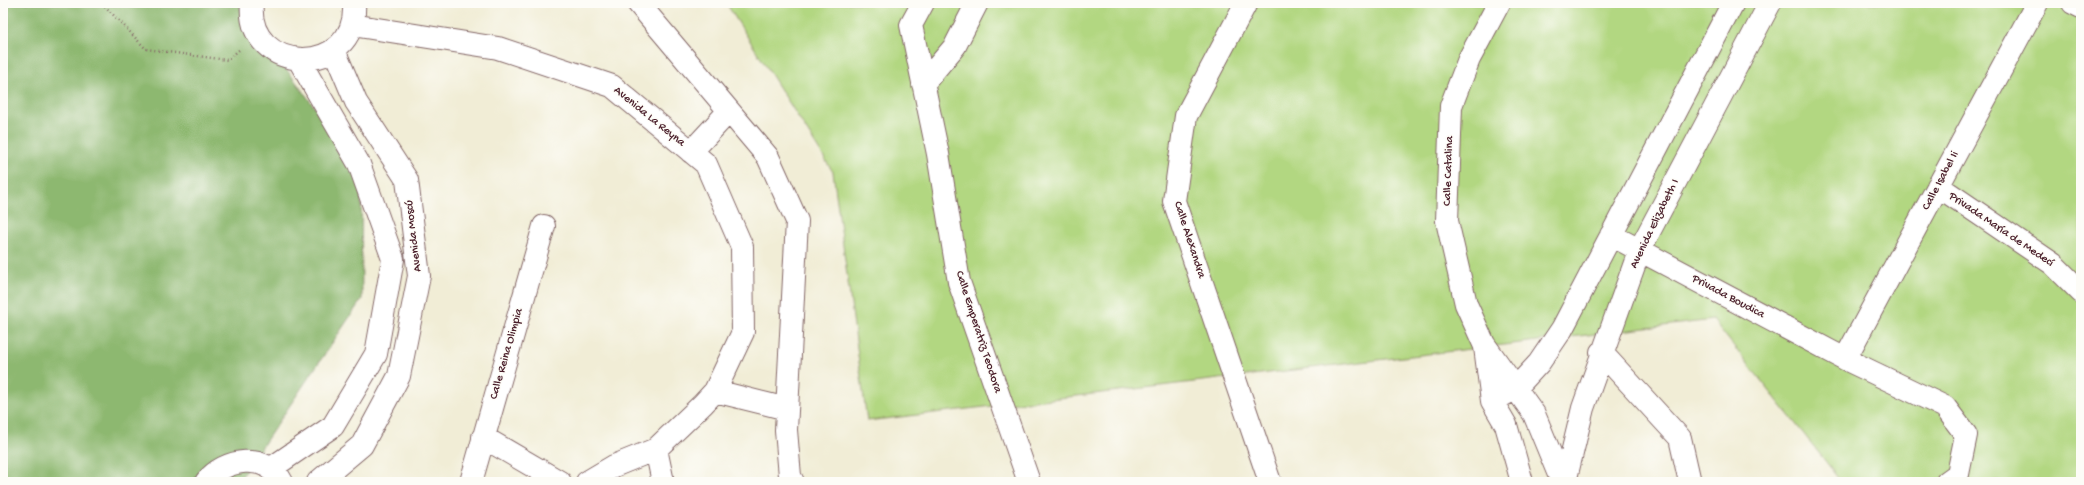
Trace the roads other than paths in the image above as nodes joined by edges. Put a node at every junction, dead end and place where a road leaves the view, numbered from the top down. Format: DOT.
graph roads {
  1 [pos="252,3"];
  2 [pos="354,3"];
  3 [pos="638,3"];
  4 [pos="923,3"];
  5 [pos="977,3"];
  6 [pos="1246,3"];
  7 [pos="1499,3"];
  8 [pos="1770,3"];
  9 [pos="2037,3"];
  10 [pos="2073,3"];
  11 [pos="2081,7"];
  12 [pos="1728,11"];
  13 [pos="352,25"];
  14 [pos="1751,38"];
  15 [pos="334,50"];
  16 [pos="299,60"];
  17 [pos="923,84"];
  18 [pos="728,111"];
  19 [pos="691,152"];
  20 [pos="1938,186"];
  21 [pos="544,226"];
  22 [pos="1611,235"];
  23 [pos="1640,249"];
  24 [pos="2081,292"];
  25 [pos="1485,344"];
  26 [pos="1601,352"];
  27 [pos="1845,359"];
  28 [pos="1515,389"];
  29 [pos="715,391"];
  30 [pos="1492,401"];
  31 [pos="787,409"];
  32 [pos="483,437"];
  33 [pos="656,449"];
  34 [pos="276,475"];
  35 [pos="206,482"];
  36 [pos="318,482"];
  37 [pos="471,482"];
  38 [pos="560,482"];
  39 [pos="587,482"];
  40 [pos="663,482"];
  41 [pos="793,482"];
  42 [pos="1029,482"];
  43 [pos="1270,482"];
  44 [pos="1522,482"];
  45 [pos="1562,482"];
  46 [pos="1565,482"];
  47 [pos="1690,482"];
  48 [pos="1947,482"];
  1 -- 16 [label="street"];
  2 -- 13 [label="street"];
  3 -- 18 [label="street"];
  4 -- 17 [label="street, Calle Emperatriz Teodora"];
  5 -- 17 [label="street"];
  6 -- 43 [label="street, Calle Alexandra"];
  7 -- 25 [label="street, Calle Catalina"];
  8 -- 14 [label="street, Avenida Elizabeth I"];
  9 -- 20 [label="street, Calle Isabel Ii"];
  10 -- 11 [label="street"];
  12 -- 14 [label="street"];
  12 -- 22 [label="street"];
  13 -- 15 [label="street"];
  13 -- 19 [label="street, Avenida La Reyna"];
  14 -- 23 [label="street, Avenida Elizabeth I"];
  15 -- 16 [label="street"];
  15 -- 36 [label="street, Avenida Moscú"];
  16 -- 34 [label="street, Avenida Moscú"];
  17 -- 42 [label="street, Calle Emperatriz Teodora"];
  18 -- 19 [label="street"];
  18 -- 31 [label="street"];
  19 -- 29 [label="street, Avenida La Reyna"];
  20 -- 24 [label="street, Privada María de Medecí"];
  20 -- 27 [label="street, Calle Isabel Ii"];
  21 -- 32 [label="street, Calle Reina Olimpia"];
  22 -- 23 [label="street, Privada Boudica"];
  22 -- 28 [label="street"];
  23 -- 26 [label="street, Avenida Elizabeth I"];
  23 -- 27 [label="street, Privada Boudica"];
  25 -- 28 [label="street, Calle Catalina"];
  25 -- 30 [label="street, Calle Catalina"];
  26 -- 46 [label="street, Avenida Elizabeth I"];
  26 -- 47 [label="street"];
  27 -- 48 [label="street, Privada Boudica"];
  28 -- 30 [label="street"];
  28 -- 45 [label="street, Calle Catalina"];
  29 -- 31 [label="street"];
  29 -- 33 [label="street, Avenida La Reyna"];
  30 -- 44 [label="street, Calle Catalina"];
  31 -- 41 [label="street"];
  32 -- 37 [label="street, Calle Reina Olimpia"];
  32 -- 38 [label="street"];
  33 -- 39 [label="street, Avenida La Reyna"];
  33 -- 40 [label="street"];
  34 -- 35 [label="street"];
}
